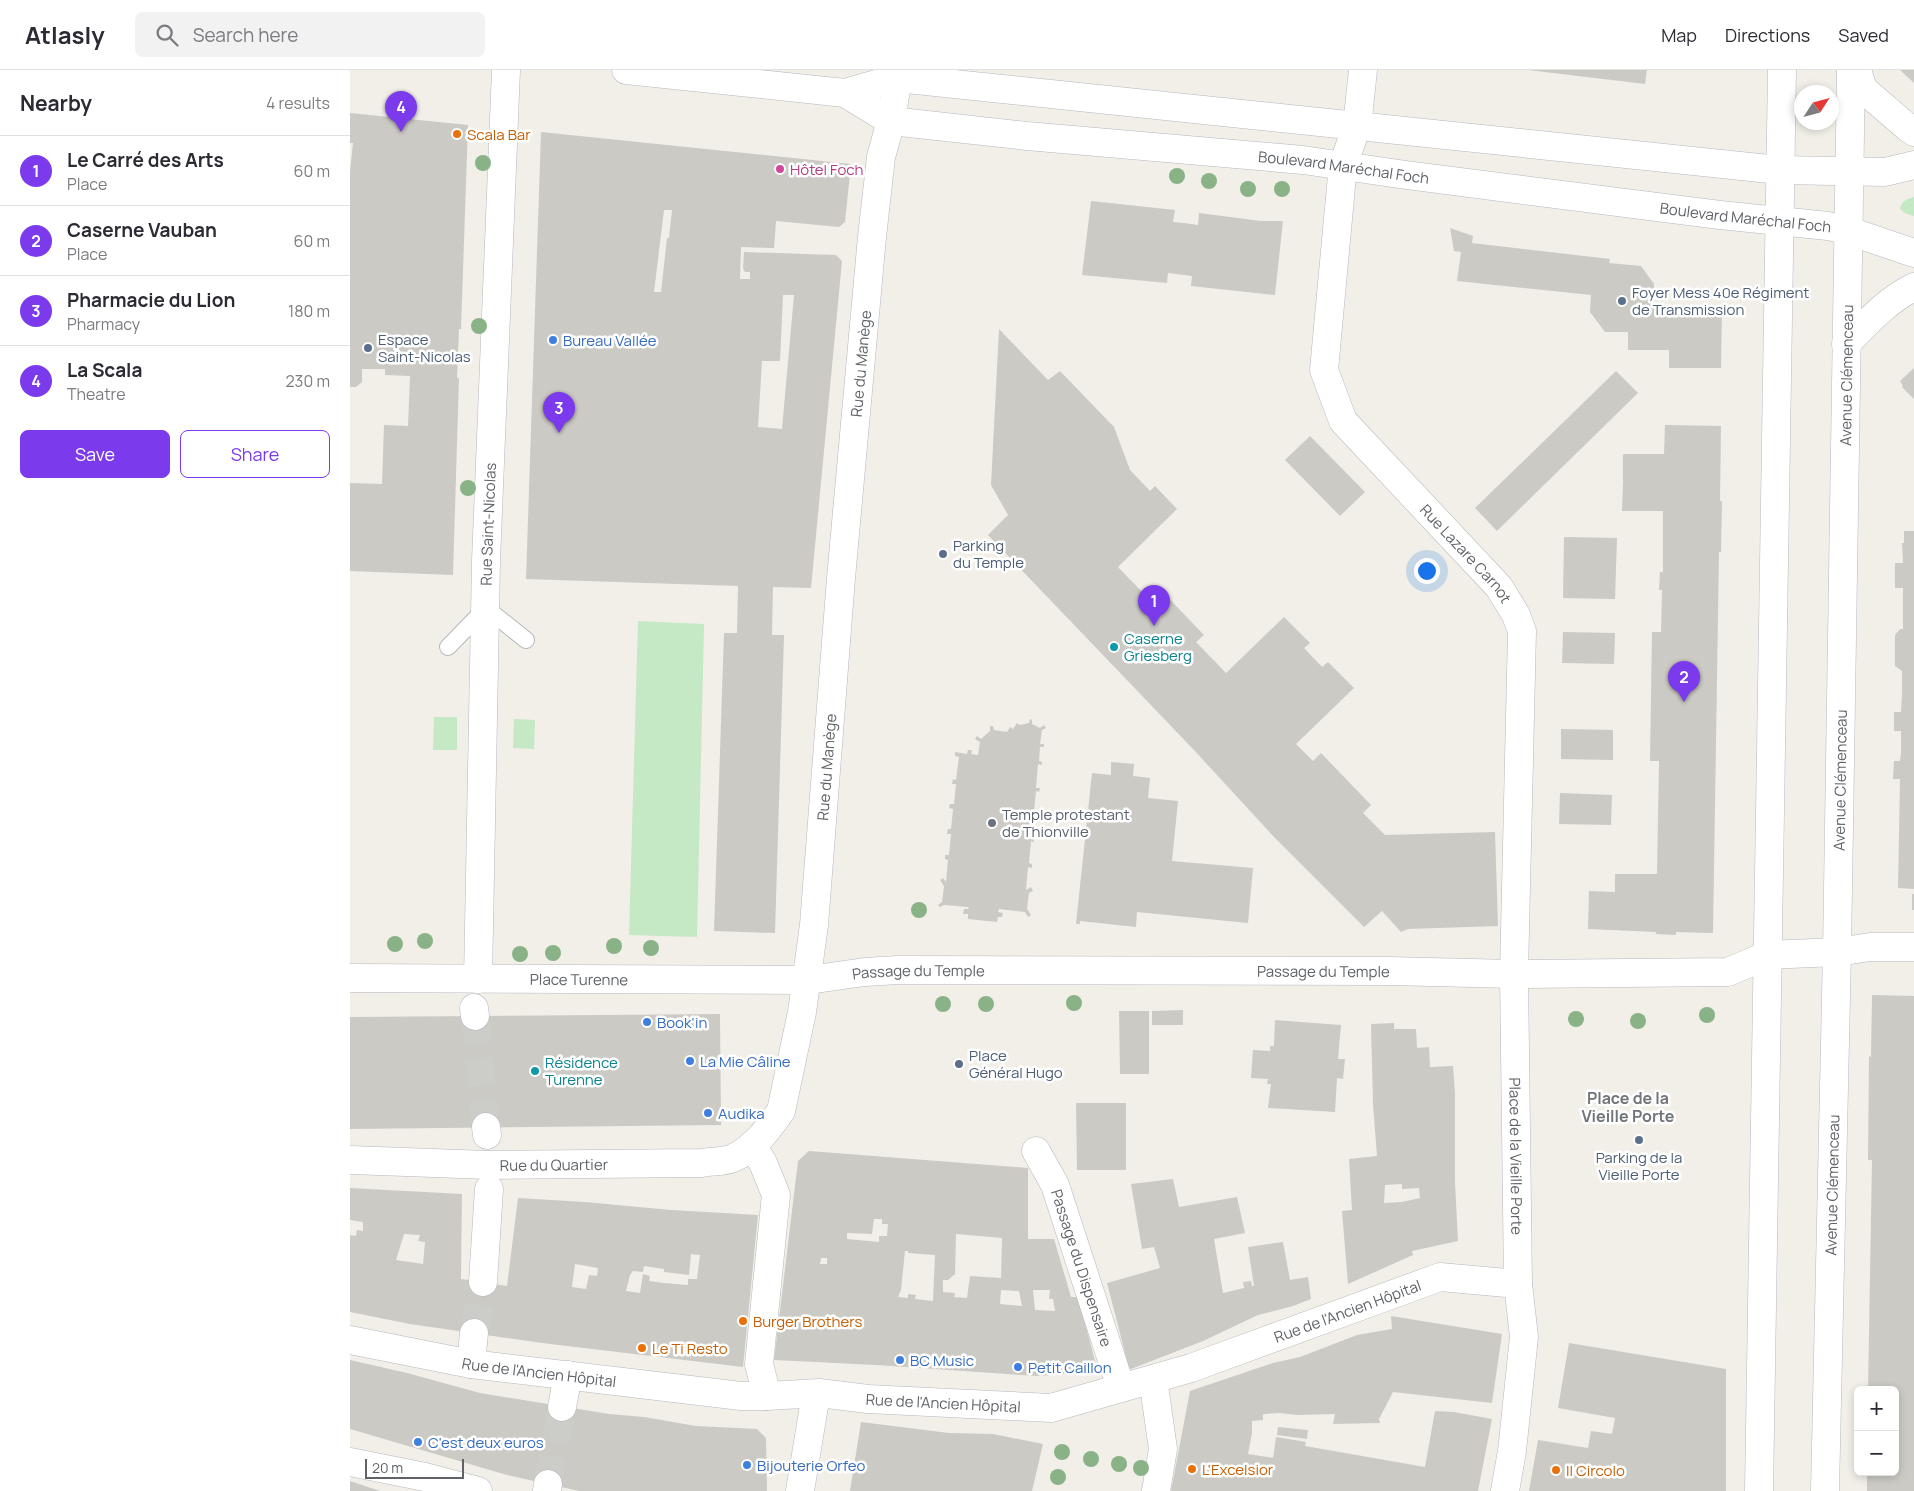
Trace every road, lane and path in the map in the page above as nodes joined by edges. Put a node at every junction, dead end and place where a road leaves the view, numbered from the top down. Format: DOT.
graph roads {
  1 [pos="506,70"];
  2 [pos="626,70"];
  3 [pos="1364,70"];
  4 [pos="1782,70"];
  5 [pos="1851,70"];
  6 [pos="1857,70"];
  7 [pos="898,74"];
  8 [pos="845,93"];
  9 [pos="891,121"];
  10 [pos="1357,126"];
  11 [pos="1914,132"];
  12 [pos="1343,165"];
  13 [pos="1914,165"];
  14 [pos="1780,170"];
  15 [pos="1849,171"];
  16 [pos="1780,221"];
  17 [pos="1849,231"];
  18 [pos="1914,253"];
  19 [pos="1914,287"];
  20 [pos="1846,344"];
  21 [pos="486,608"];
  22 [pos="526,640"];
  23 [pos="448,647"];
  24 [pos="1914,947"];
  25 [pos="1837,952"];
  26 [pos="1768,955"];
  27 [pos="1514,974"];
  28 [pos="350,978"];
  29 [pos="478,979"];
  30 [pos="808,980"];
  31 [pos="752,1145"];
  32 [pos="1036,1151"];
  33 [pos="350,1160"];
  34 [pos="489,1189"];
  35 [pos="483,1282"];
  36 [pos="1518,1284"];
  37 [pos="474,1334"];
  38 [pos="350,1340"];
  39 [pos="471,1364"];
  40 [pos="568,1375"];
  41 [pos="1153,1379"];
  42 [pos="1120,1388"];
  43 [pos="816,1394"];
  44 [pos="767,1396"];
  45 [pos="562,1406"];
  46 [pos="350,1462"];
  47 [pos="478,1491"];
  48 [pos="800,1491"];
  49 [pos="1156,1491"];
  50 [pos="1505,1491"];
  51 [pos="1759,1491"];
  52 [pos="1825,1491"];
  1 -- 21 [label="street, Rue Saint-Nicolas"];
  2 -- 8 [label="street, Boulevard Maréchal Foch"];
  3 -- 10 [label="street, Rue Lazare Carnot"];
  4 -- 14 [label="street"];
  5 -- 15 [label="street, Avenue Clémenceau"];
  6 -- 11 [label="street"];
  7 -- 8 [label="street, Boulevard Maréchal Foch"];
  7 -- 9 [label="street, Rue du Manège"];
  7 -- 10 [label="street, Boulevard Maréchal Foch"];
  8 -- 9 [label="street, Boulevard Maréchal Foch"];
  9 -- 12 [label="street, Boulevard Maréchal Foch"];
  9 -- 30 [label="street, Rue du Manège"];
  10 -- 12 [label="street, Rue Lazare Carnot"];
  10 -- 14 [label="street, Boulevard Maréchal Foch"];
  12 -- 16 [label="street, Boulevard Maréchal Foch"];
  12 -- 27 [label="street, Rue Lazare Carnot"];
  13 -- 15 [label="street, Boulevard Maréchal Foch"];
  14 -- 15 [label="street, Boulevard Maréchal Foch"];
  14 -- 16 [label="street"];
  15 -- 17 [label="street, Avenue Clémenceau"];
  16 -- 17 [label="street, Boulevard Maréchal Foch"];
  16 -- 26 [label="street"];
  17 -- 18 [label="street, Boulevard Maréchal Foch"];
  17 -- 20 [label="street, Avenue Clémenceau"];
  19 -- 20 [label="street"];
  20 -- 25 [label="street, Avenue Clémenceau"];
  21 -- 22 [label="lane"];
  21 -- 23 [label="lane"];
  21 -- 29 [label="street, Rue Saint-Nicolas"];
  24 -- 25 [label="street, Passage du Temple"];
  25 -- 26 [label="street, Passage du Temple"];
  25 -- 52 [label="street, Avenue Clémenceau"];
  26 -- 27 [label="street, Passage du Temple"];
  26 -- 51 [label="street"];
  27 -- 30 [label="street, Passage du Temple"];
  27 -- 36 [label="street, Place de la Vieille Porte"];
  28 -- 29 [label="street, Place Turenne"];
  29 -- 30 [label="street, Place Turenne"];
  30 -- 31 [label="street, Rue du Manège"];
  31 -- 33 [label="street, Rue du Quartier"];
  31 -- 44 [label="street"];
  32 -- 42 [label="street, Passage du Dispensaire"];
  34 -- 35 [label="street"];
  36 -- 41 [label="street, Rue de l'Ancien Hôpital"];
  36 -- 50 [label="street, Place de la Vieille Porte"];
  37 -- 39 [label="street"];
  38 -- 39 [label="street, Rue de l'Ancien Hôpital"];
  39 -- 40 [label="street, Rue de l'Ancien Hôpital"];
  40 -- 44 [label="street, Rue de l'Ancien Hôpital"];
  40 -- 45 [label="street"];
  41 -- 42 [label="street, Rue de l'Ancien Hôpital"];
  41 -- 49 [label="street"];
  42 -- 43 [label="street, Rue de l'Ancien Hôpital"];
  43 -- 44 [label="street, Rue de l'Ancien Hôpital"];
  43 -- 48 [label="street"];
  46 -- 47 [label="street"];
}
